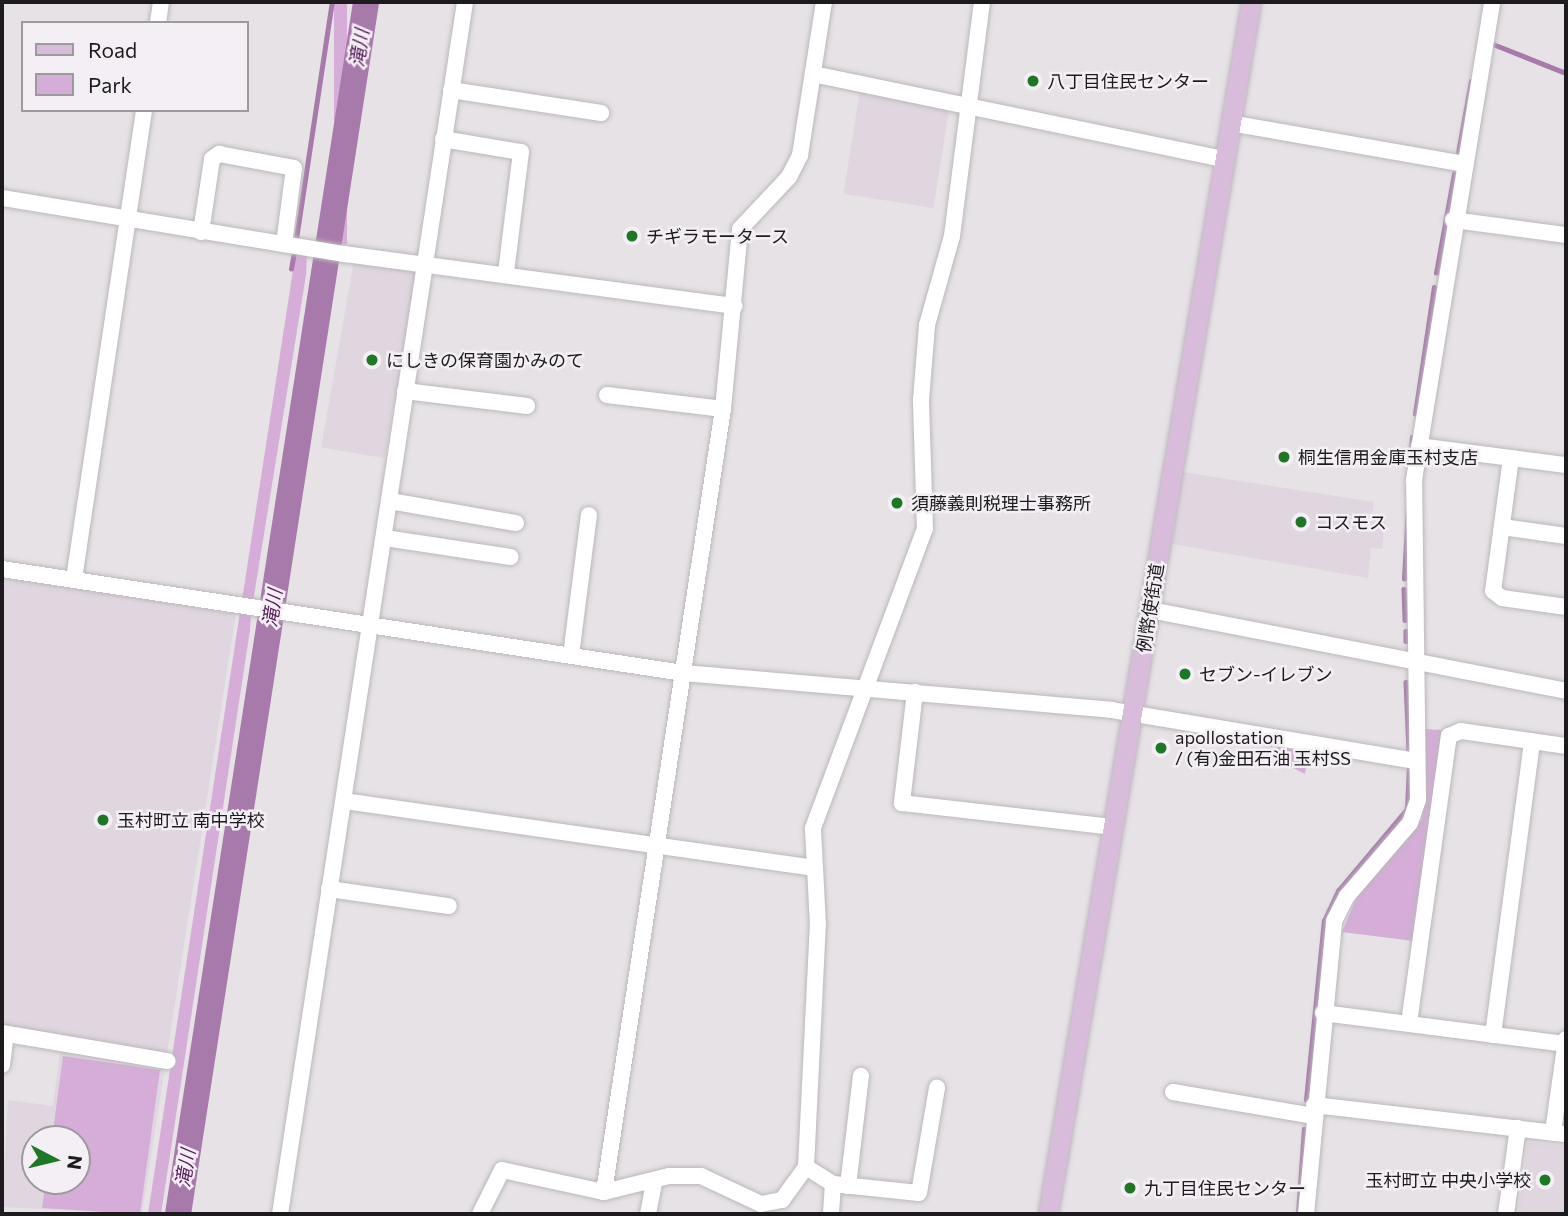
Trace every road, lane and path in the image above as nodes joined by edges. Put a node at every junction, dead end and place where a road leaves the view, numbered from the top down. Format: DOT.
graph roads {
  1 [pos="161,2"];
  2 [pos="464,2"];
  3 [pos="824,2"];
  4 [pos="982,2"];
  5 [pos="1251,2"];
  6 [pos="1492,2"];
  7 [pos="158,21"];
  8 [pos="813,74"];
  9 [pos="451,90"];
  10 [pos="966,103"];
  11 [pos="144,112"];
  12 [pos="601,113"];
  13 [pos="1230,123"];
  14 [pos="443,139"];
  15 [pos="1224,159"];
  16 [pos="1464,164"];
  17 [pos="2,198"];
  18 [pos="128,216"];
  19 [pos="1453,220"];
  20 [pos="201,232"];
  21 [pos="1566,235"];
  22 [pos="284,244"];
  23 [pos="425,266"];
  24 [pos="506,273"];
  25 [pos="735,306"];
  26 [pos="405,391"];
  27 [pos="607,395"];
  28 [pos="527,406"];
  29 [pos="723,409"];
  30 [pos="1419,446"];
  31 [pos="1511,458"];
  32 [pos="1566,465"];
  33 [pos="390,501"];
  34 [pos="589,515"];
  35 [pos="516,523"];
  36 [pos="1502,527"];
  37 [pos="1566,536"];
  38 [pos="385,538"];
  39 [pos="510,556"];
  40 [pos="2,569"];
  41 [pos="74,579"];
  42 [pos="1566,607"];
  43 [pos="1150,610"];
  44 [pos="370,627"];
  45 [pos="571,655"];
  46 [pos="1416,665"];
  47 [pos="683,673"];
  48 [pos="865,687"];
  49 [pos="1566,691"];
  50 [pos="915,692"];
  51 [pos="1132,713"];
  52 [pos="1532,742"];
  53 [pos="1566,746"];
  54 [pos="1417,761"];
  55 [pos="344,800"];
  56 [pos="1113,827"];
  57 [pos="656,847"];
  58 [pos="812,868"];
  59 [pos="329,889"];
  60 [pos="449,906"];
  61 [pos="1323,1013"];
  62 [pos="1409,1023"];
  63 [pos="4,1033"];
  64 [pos="1493,1035"];
  65 [pos="1566,1042"];
  66 [pos="168,1061"];
  67 [pos="2,1065"];
  68 [pos="862,1076"];
  69 [pos="937,1088"];
  70 [pos="1173,1092"];
  71 [pos="1314,1111"];
  72 [pos="1518,1128"];
  73 [pos="1560,1133"];
  74 [pos="806,1167"];
  75 [pos="654,1181"];
  76 [pos="841,1185"];
  77 [pos="604,1192"];
  78 [pos="280,1214"];
  79 [pos="480,1214"];
  80 [pos="648,1214"];
  81 [pos="831,1214"];
  82 [pos="1048,1214"];
  83 [pos="1306,1214"];
  84 [pos="1506,1214"];
  1 -- 7 [label="street"];
  2 -- 9 [label="street"];
  3 -- 8 [label="street"];
  4 -- 10 [label="street"];
  5 -- 13 [label="main road, 例幣使街道"];
  6 -- 16 [label="street"];
  8 -- 10 [label="street"];
  8 -- 25 [label="street"];
  9 -- 12 [label="street"];
  9 -- 14 [label="street"];
  10 -- 15 [label="street"];
  10 -- 48 [label="street"];
  11 -- 18 [label="street"];
  13 -- 15 [label="main road, 例幣使街道"];
  13 -- 16 [label="street"];
  14 -- 23 [label="street"];
  14 -- 24 [label="street"];
  15 -- 43 [label="main road, 例幣使街道"];
  16 -- 19 [label="street"];
  17 -- 18 [label="street"];
  18 -- 20 [label="street"];
  18 -- 41 [label="street"];
  19 -- 21 [label="street"];
  19 -- 30 [label="street"];
  20 -- 22 [label="street"];
  20 -- 22 [label="street"];
  22 -- 23 [label="street"];
  23 -- 24 [label="street"];
  23 -- 26 [label="street"];
  24 -- 25 [label="street"];
  25 -- 29 [label="street"];
  26 -- 28 [label="street"];
  26 -- 33 [label="street"];
  27 -- 29 [label="street"];
  29 -- 47 [label="street"];
  30 -- 31 [label="street"];
  30 -- 46 [label="street"];
  31 -- 32 [label="street"];
  31 -- 36 [label="street"];
  33 -- 35 [label="street"];
  33 -- 38 [label="street"];
  34 -- 45 [label="street"];
  36 -- 37 [label="street"];
  36 -- 42 [label="street"];
  38 -- 39 [label="street"];
  38 -- 44 [label="street"];
  40 -- 41 [label="street"];
  41 -- 44 [label="street"];
  43 -- 46 [label="street"];
  43 -- 51 [label="main road, 例幣使街道"];
  44 -- 45 [label="street"];
  44 -- 55 [label="street"];
  45 -- 47 [label="street"];
  46 -- 49 [label="street"];
  46 -- 54 [label="street"];
  47 -- 48 [label="street"];
  47 -- 57 [label="street"];
  48 -- 50 [label="street"];
  48 -- 58 [label="street"];
  50 -- 51 [label="street"];
  50 -- 56 [label="street"];
  51 -- 54 [label="street"];
  51 -- 56 [label="main road, 例幣使街道"];
  52 -- 53 [label="street"];
  52 -- 62 [label="street"];
  52 -- 64 [label="street"];
  54 -- 61 [label="street"];
  55 -- 57 [label="street"];
  55 -- 59 [label="street"];
  56 -- 82 [label="main road, 例幣使街道"];
  57 -- 58 [label="street"];
  57 -- 77 [label="street"];
  58 -- 74 [label="street"];
  59 -- 60 [label="street"];
  59 -- 78 [label="street"];
  61 -- 62 [label="street"];
  61 -- 71 [label="street"];
  62 -- 64 [label="street"];
  63 -- 66 [label="street"];
  63 -- 67 [label="street"];
  64 -- 65 [label="street"];
  65 -- 73 [label="street"];
  68 -- 76 [label="street"];
  69 -- 76 [label="street"];
  70 -- 71 [label="street"];
  71 -- 72 [label="street"];
  71 -- 83 [label="street"];
  72 -- 73 [label="street"];
  72 -- 84 [label="street"];
  74 -- 75 [label="street"];
  74 -- 76 [label="street"];
  75 -- 77 [label="street"];
  75 -- 80 [label="street"];
  76 -- 81 [label="street"];
  77 -- 79 [label="street"];
}
